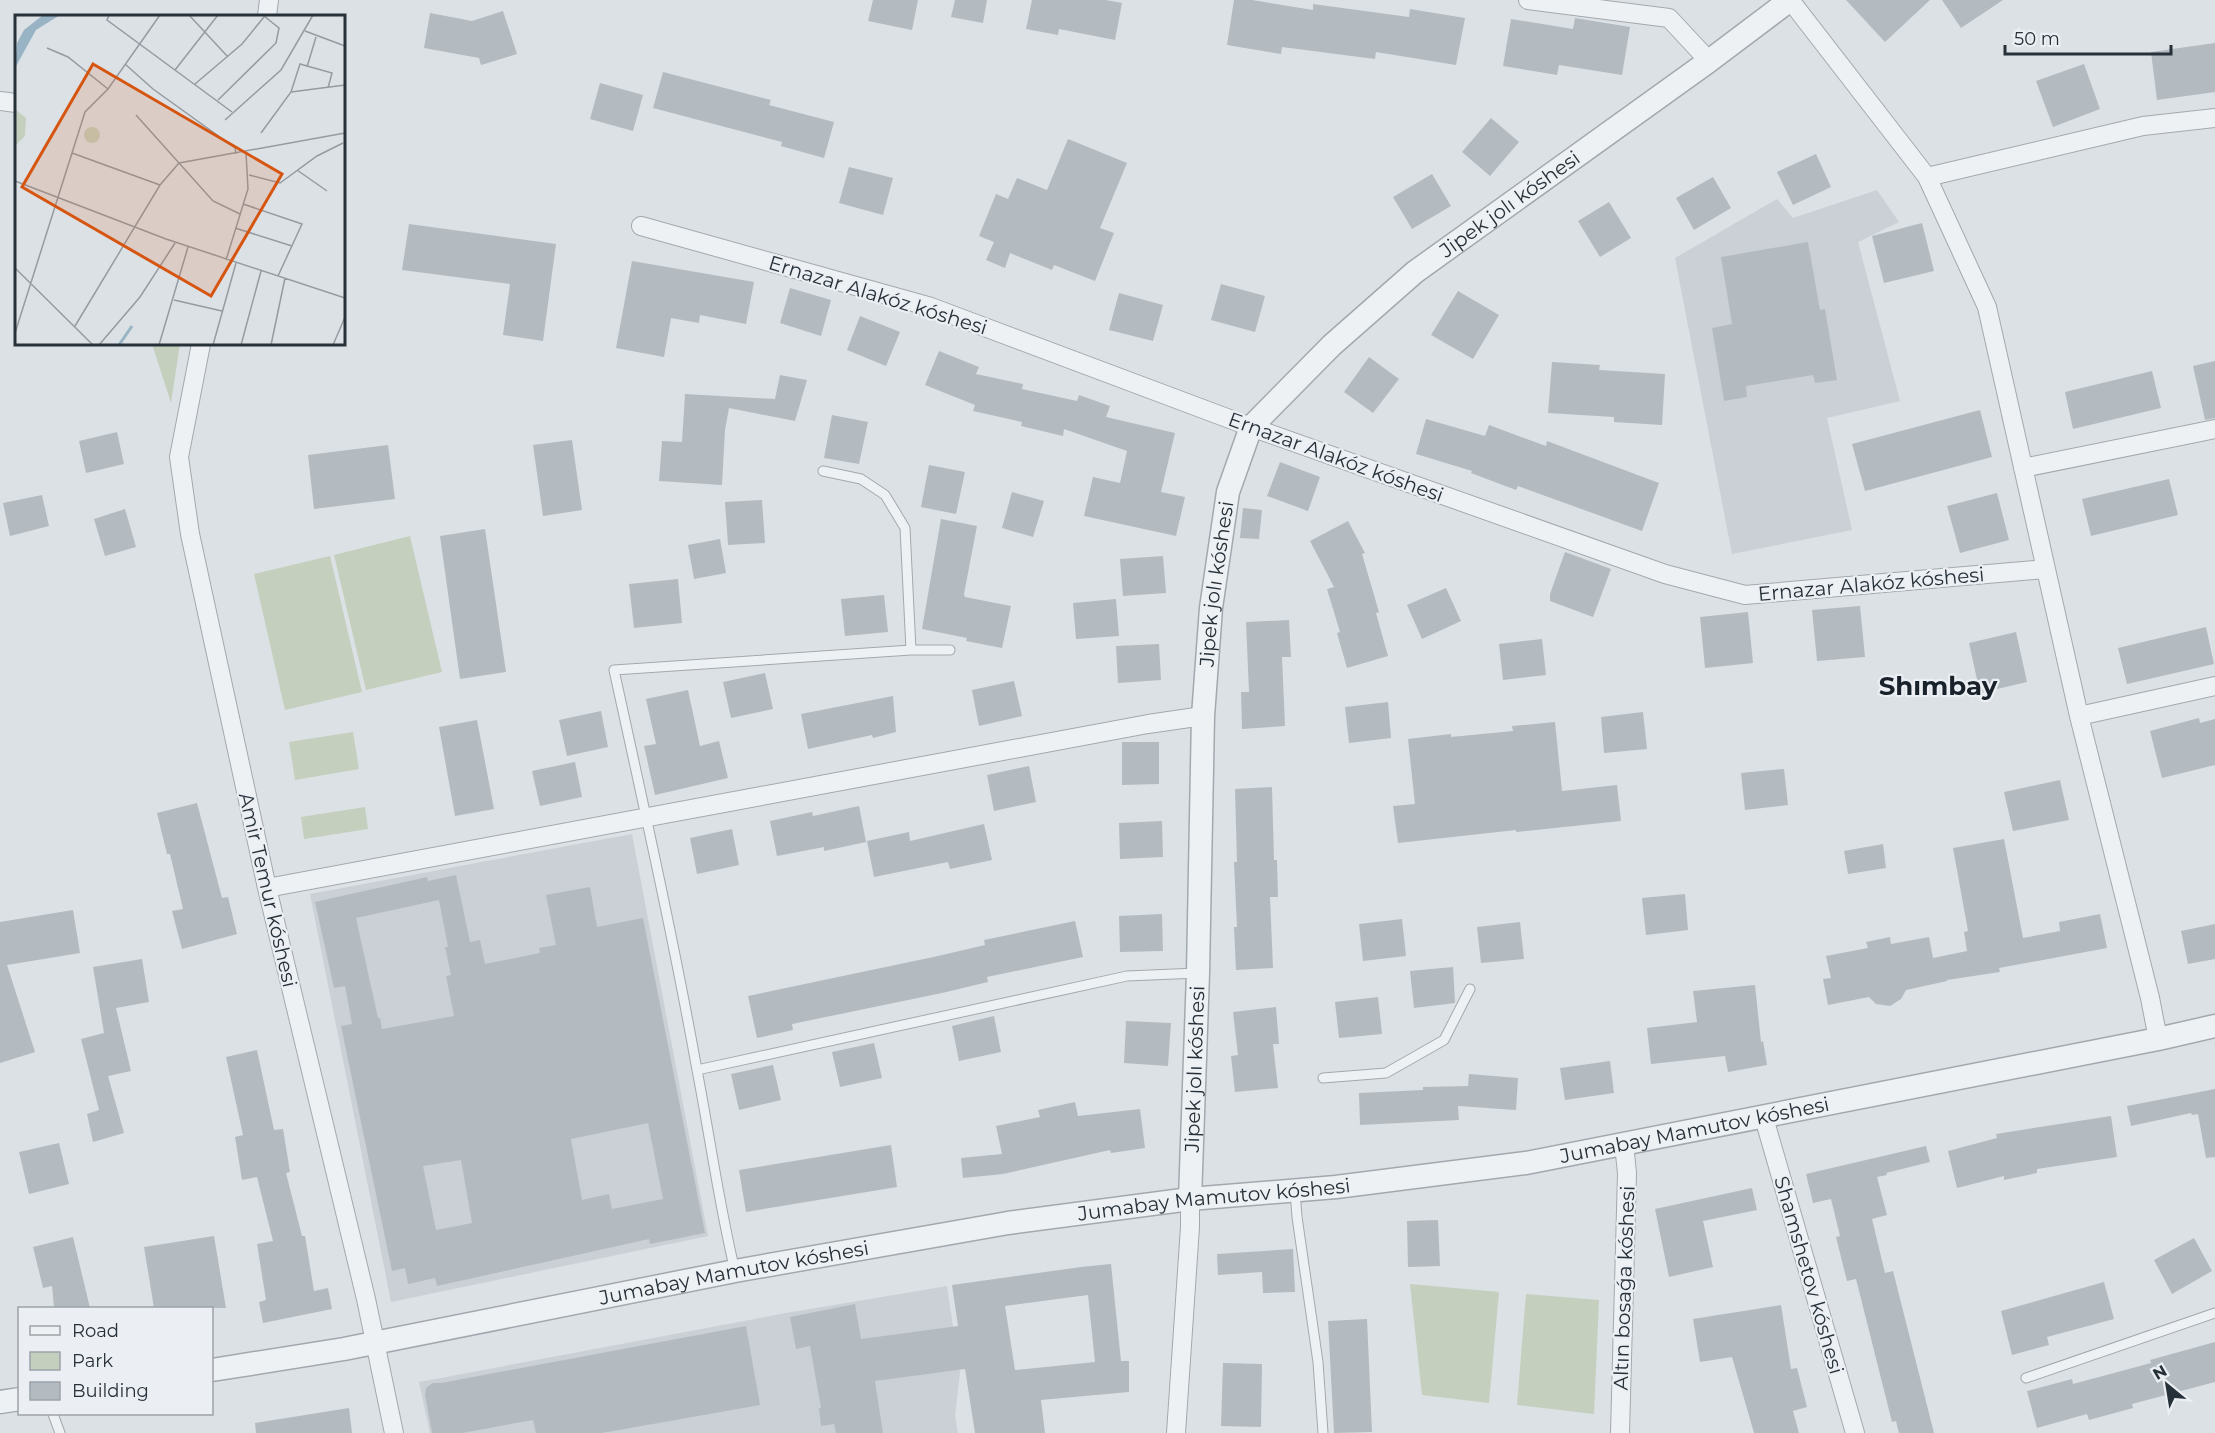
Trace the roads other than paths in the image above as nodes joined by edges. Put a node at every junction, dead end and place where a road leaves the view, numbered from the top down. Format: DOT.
graph roads {
  1 [pos="269,0"];
  2 [pos="1528,0"];
  3 [pos="1790,0"];
  4 [pos="267,15"];
  5 [pos="1709,61"];
  6 [pos="0,101"];
  7 [pos="15,103"];
  8 [pos="2215,118"];
  9 [pos="1927,177"];
  10 [pos="641,226"];
  11 [pos="201,345"];
  12 [pos="1251,427"];
  13 [pos="2215,429"];
  14 [pos="2023,468"];
  15 [pos="823,471"];
  16 [pos="2045,569"];
  17 [pos="910,650"];
  18 [pos="950,650"];
  19 [pos="2215,686"];
  20 [pos="1203,716"];
  21 [pos="2079,716"];
  22 [pos="647,817"];
  23 [pos="267,888"];
  24 [pos="1198,973"];
  25 [pos="1470,989"];
  26 [pos="2215,1026"];
  27 [pos="2158,1039"];
  28 [pos="697,1070"];
  29 [pos="1323,1078"];
  30 [pos="1764,1118"];
  31 [pos="1624,1144"];
  32 [pos="1295,1191"];
  33 [pos="1190,1199"];
  34 [pos="735,1271"];
  35 [pos="2215,1313"];
  36 [pos="375,1343"];
  37 [pos="213,1370"];
  38 [pos="2026,1378"];
  39 [pos="18,1399"];
  40 [pos="0,1402"];
  41 [pos="54,1415"];
  42 [pos="60,1433"];
  43 [pos="394,1433"];
  44 [pos="1176,1433"];
  45 [pos="1323,1433"];
  46 [pos="1620,1433"];
  47 [pos="1855,1433"];
  1 -- 4 [label="street"];
  2 -- 5 [label="street"];
  3 -- 5 [label="street, Jipek jolı kóshesi"];
  3 -- 9 [label="street"];
  5 -- 12 [label="street, Jipek jolı kóshesi"];
  6 -- 7 [label="street"];
  8 -- 9 [label="street"];
  9 -- 14 [label="street"];
  10 -- 12 [label="street, Ernazar Alakóz kóshesi"];
  11 -- 23 [label="street, Amir Temur kóshesi"];
  12 -- 16 [label="street, Ernazar Alakóz kóshesi"];
  12 -- 20 [label="street, Jipek jolı kóshesi"];
  13 -- 14 [label="street"];
  14 -- 16 [label="street"];
  15 -- 17 [label="lane"];
  16 -- 21 [label="street"];
  17 -- 18 [label="lane"];
  17 -- 22 [label="lane"];
  19 -- 21 [label="street"];
  20 -- 22 [label="street"];
  20 -- 24 [label="street, Jipek jolı kóshesi"];
  21 -- 27 [label="street"];
  22 -- 23 [label="street"];
  22 -- 28 [label="lane"];
  23 -- 36 [label="street, Amir Temur kóshesi"];
  24 -- 28 [label="lane"];
  24 -- 33 [label="street, Jipek jolı kóshesi"];
  25 -- 29 [label="lane"];
  26 -- 27 [label="street, Jumabay Mamutov kóshesi"];
  27 -- 30 [label="street, Jumabay Mamutov kóshesi"];
  28 -- 34 [label="lane"];
  30 -- 31 [label="street, Jumabay Mamutov kóshesi"];
  30 -- 47 [label="street, Shamshetov kóshesi"];
  31 -- 32 [label="street, Jumabay Mamutov kóshesi"];
  31 -- 46 [label="street, Altın bosaǵa kóshesi"];
  32 -- 33 [label="street, Jumabay Mamutov kóshesi"];
  32 -- 45 [label="lane"];
  33 -- 34 [label="street, Jumabay Mamutov kóshesi"];
  33 -- 44 [label="street, Jipek jolı kóshesi"];
  34 -- 36 [label="street, Jumabay Mamutov kóshesi"];
  35 -- 38 [label="lane"];
  36 -- 37 [label="street, Jumabay Mamutov kóshesi"];
  36 -- 43 [label="street, Amir Temur kóshesi"];
  39 -- 40 [label="street"];
  41 -- 42 [label="lane"];
}
